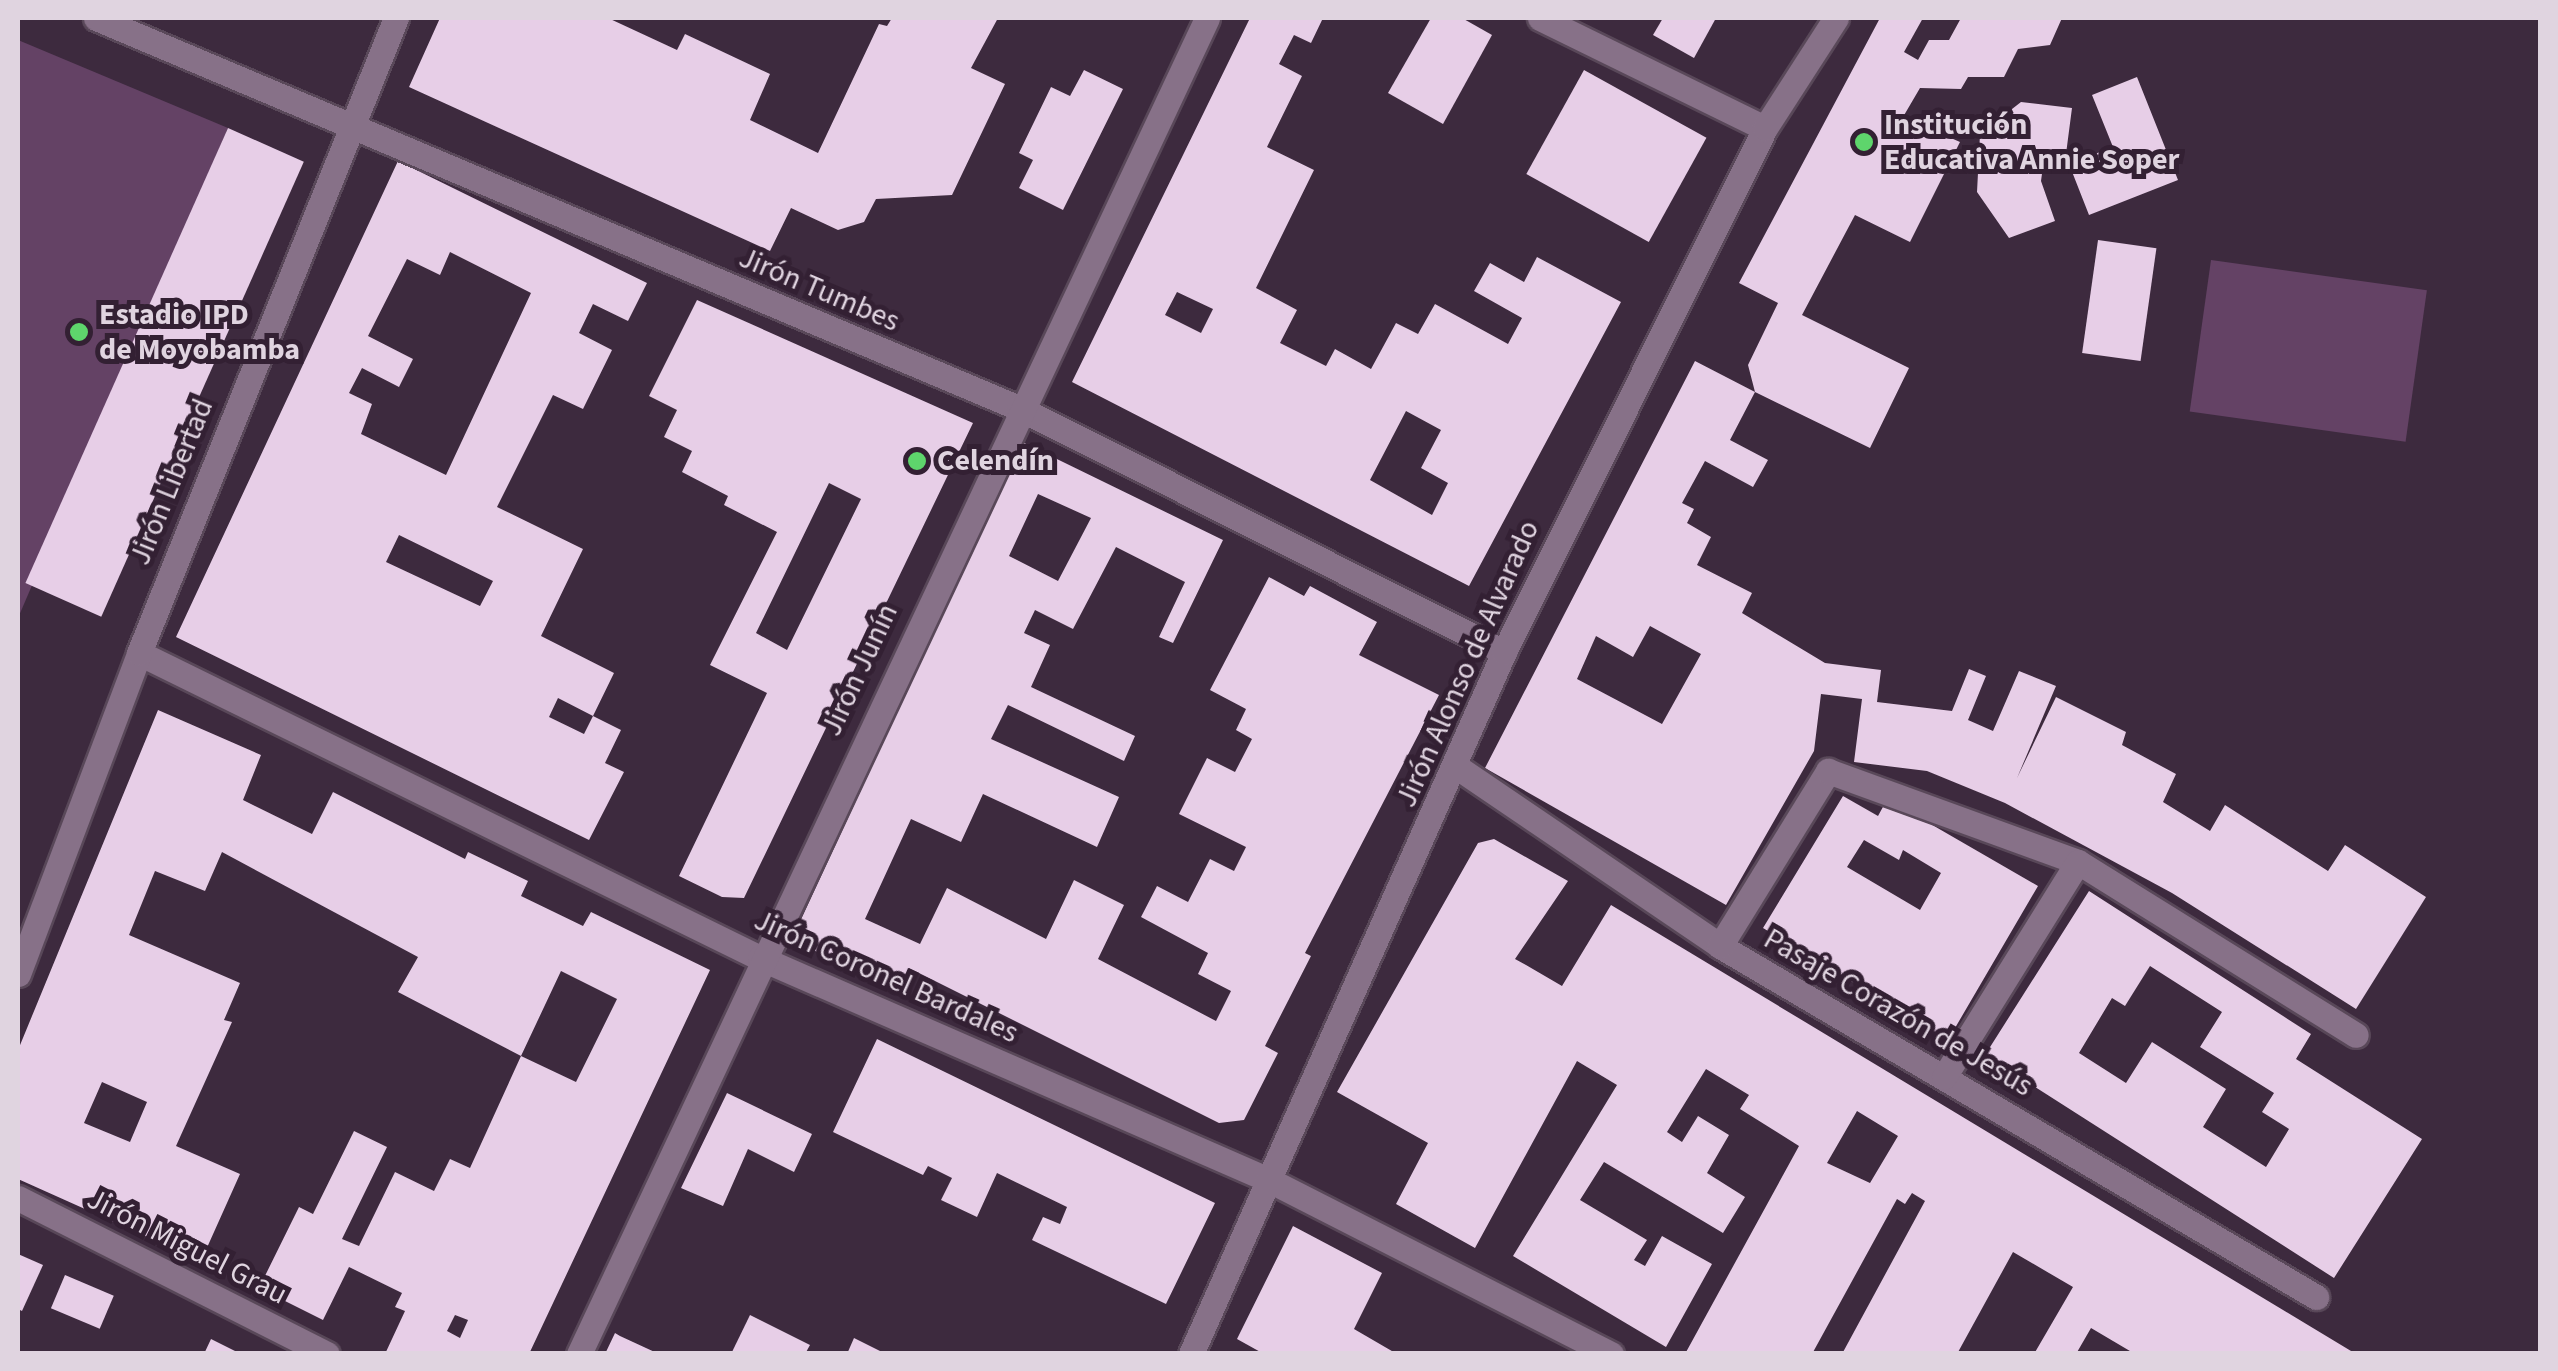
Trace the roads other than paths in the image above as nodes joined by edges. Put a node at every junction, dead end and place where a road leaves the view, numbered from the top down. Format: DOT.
graph roads {
  1 [pos="96,18"];
  2 [pos="396,18"];
  3 [pos="1207,18"];
  4 [pos="1540,18"];
  5 [pos="1836,18"];
  6 [pos="1764,128"];
  7 [pos="349,129"];
  8 [pos="1019,408"];
  9 [pos="1504,652"];
  10 [pos="139,653"];
  11 [pos="1457,767"];
  12 [pos="2078,862"];
  13 [pos="1720,946"];
  14 [pos="760,958"];
  15 [pos="18,974"];
  16 [pos="2356,1035"];
  17 [pos="1944,1077"];
  18 [pos="1268,1180"];
  19 [pos="18,1198"];
  20 [pos="2316,1297"];
  21 [pos="327,1354"];
  22 [pos="579,1354"];
  23 [pos="1191,1354"];
  24 [pos="1611,1354"];
  1 -- 7 [label="street, Jirón Tumbes"];
  2 -- 7 [label="street, Jirón Libertad"];
  3 -- 8 [label="street, Jirón Junín"];
  4 -- 6 [label="street"];
  5 -- 6 [label="street, Jirón Alonso de Alvarado"];
  6 -- 9 [label="street, Jirón Alonso de Alvarado"];
  7 -- 8 [label="street, Jirón Tumbes"];
  7 -- 10 [label="street, Jirón Libertad"];
  8 -- 9 [label="street, Jirón Tumbes"];
  8 -- 14 [label="street, Jirón Junín"];
  9 -- 11 [label="street, Jirón Alonso de Alvarado"];
  10 -- 14 [label="street, Jirón Coronel Bardales"];
  10 -- 15 [label="street, Jirón Libertad"];
  11 -- 13 [label="street, Pasaje Corazón de Jesús"];
  11 -- 18 [label="street, Jirón Alonso de Alvarado"];
  12 -- 13 [label="street"];
  12 -- 16 [label="street"];
  12 -- 17 [label="street"];
  13 -- 17 [label="street, Pasaje Corazón de Jesús"];
  14 -- 18 [label="street, Jirón Coronel Bardales"];
  14 -- 22 [label="street, Jirón Junín"];
  17 -- 20 [label="street, Pasaje Corazón de Jesús"];
  18 -- 23 [label="street, Jirón Alonso de Alvarado"];
  18 -- 24 [label="street, Jirón Coronel Bardales"];
  19 -- 21 [label="street, Jirón Miguel Grau"];
}
